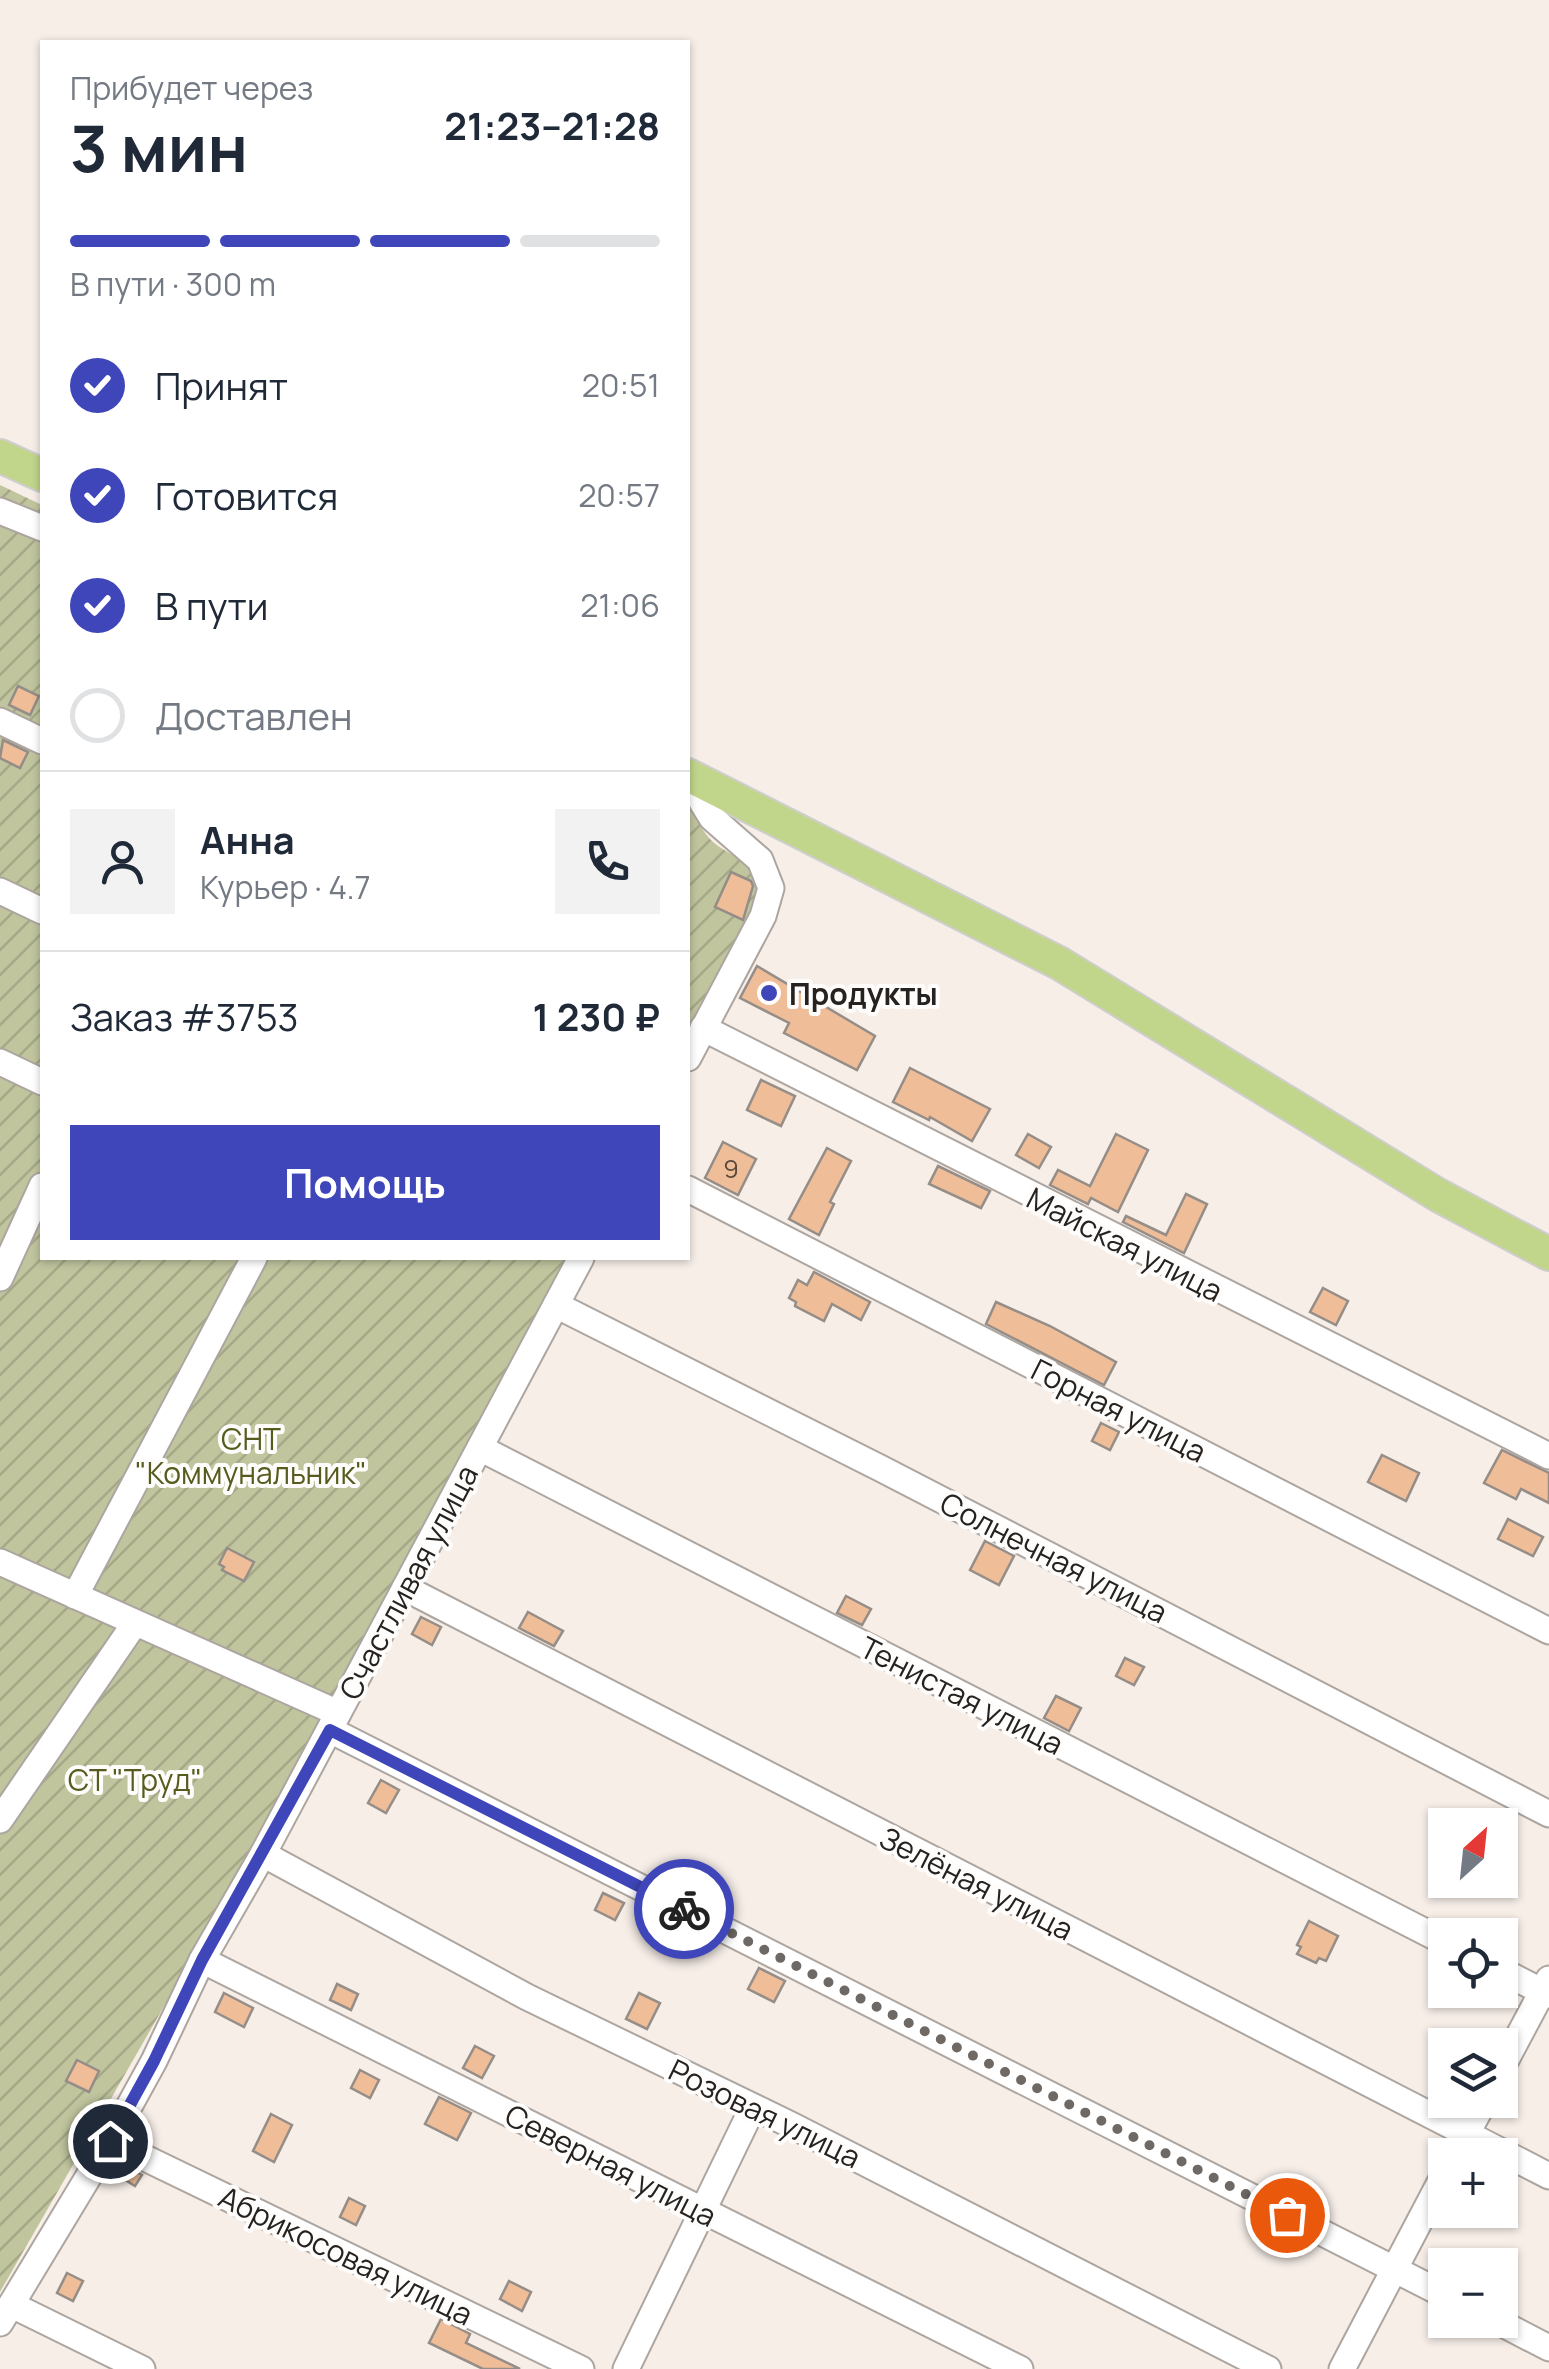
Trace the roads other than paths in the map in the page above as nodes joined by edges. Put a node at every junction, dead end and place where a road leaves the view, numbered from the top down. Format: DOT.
graph roads {
  1 [pos="0,456"];
  2 [pos="40,474"];
  3 [pos="0,511"];
  4 [pos="40,527"];
  5 [pos="0,721"];
  6 [pos="40,739"];
  7 [pos="694,778"];
  8 [pos="0,891"];
  9 [pos="40,910"];
  10 [pos="703,1028"];
  11 [pos="690,1054"];
  12 [pos="0,1062"];
  13 [pos="40,1081"];
  14 [pos="40,1189"];
  15 [pos="690,1190"];
  16 [pos="7,1245"];
  17 [pos="1549,1254"];
  18 [pos="253,1260"];
  19 [pos="580,1260"];
  20 [pos="0,1278"];
  21 [pos="556,1305"];
  22 [pos="480,1448"];
  23 [pos="1549,1456"];
  24 [pos="0,1562"];
  25 [pos="405,1588"];
  26 [pos="75,1596"];
  27 [pos="134,1623"];
  28 [pos="1549,1631"];
  29 [pos="334,1722"];
  30 [pos="1549,1814"];
  31 [pos="0,1820"];
  32 [pos="263,1854"];
  33 [pos="1428,1933"];
  34 [pos="202,1960"];
  35 [pos="1518,1977"];
  36 [pos="1547,1988"];
  37 [pos="1518,2039"];
  38 [pos="753,2106"];
  39 [pos="1447,2138"];
  40 [pos="110,2141"];
  41 [pos="1518,2165"];
  42 [pos="1549,2176"];
  43 [pos="1428,2204"];
  44 [pos="701,2211"];
  45 [pos="1393,2269"];
  46 [pos="1428,2286"];
  47 [pos="6,2314"];
  48 [pos="1518,2332"];
  49 [pos="1549,2348"];
  50 [pos="142,2369"];
  51 [pos="581,2369"];
  52 [pos="626,2369"];
  53 [pos="1020,2369"];
  54 [pos="1268,2369"];
  55 [pos="1342,2369"];
  1 -- 2 [label="main road"];
  3 -- 4 [label="street"];
  5 -- 6 [label="street"];
  7 -- 10 [label="street"];
  7 -- 17 [label="main road"];
  8 -- 9 [label="street"];
  10 -- 11 [label="street"];
  10 -- 23 [label="street, Майская улица"];
  12 -- 13 [label="street"];
  14 -- 16 [label="street"];
  15 -- 28 [label="street, Горная улица"];
  16 -- 20 [label="street"];
  18 -- 26 [label="street"];
  19 -- 21 [label="street, Счастливая улица"];
  21 -- 22 [label="street, Счастливая улица"];
  21 -- 30 [label="street, Солнечная улица"];
  22 -- 25 [label="street, Счастливая улица"];
  22 -- 33 [label="street, Тенистая улица"];
  24 -- 26 [label="street"];
  25 -- 29 [label="street, Счастливая улица"];
  25 -- 39 [label="street, Зелёная улица"];
  26 -- 27 [label="street"];
  27 -- 29 [label="street"];
  27 -- 31 [label="street"];
  29 -- 32 [label="street, Счастливая улица"];
  29 -- 45 [label="street"];
  32 -- 34 [label="street, Счастливая улица"];
  32 -- 38 [label="street, Розовая улица"];
  34 -- 40 [label="street, Счастливая улица"];
  34 -- 44 [label="street, Северная улица"];
  35 -- 36 [label="street"];
  36 -- 37 [label="street"];
  38 -- 44 [label="street"];
  38 -- 54 [label="street, Розовая улица"];
  40 -- 47 [label="street, Счастливая улица"];
  40 -- 51 [label="street, Абрикосовая улица"];
  41 -- 42 [label="street, Зелёная улица"];
  43 -- 45 [label="street"];
  44 -- 52 [label="street"];
  44 -- 53 [label="street, Северная улица"];
  45 -- 46 [label="street"];
  45 -- 55 [label="street"];
  47 -- 50 [label="street"];
  48 -- 49 [label="street"];
}
